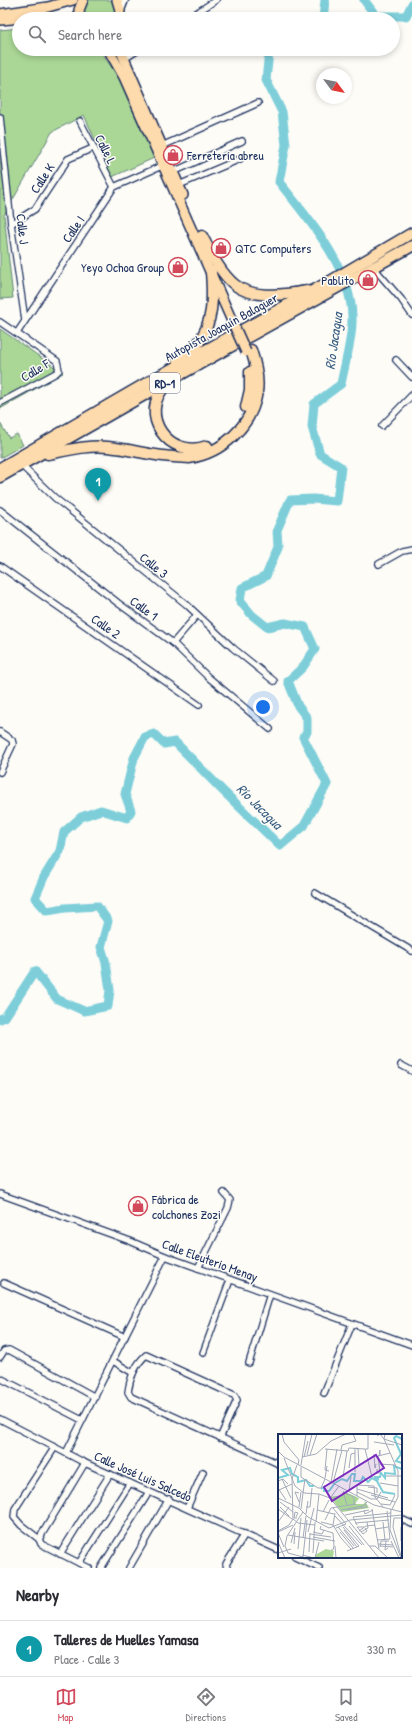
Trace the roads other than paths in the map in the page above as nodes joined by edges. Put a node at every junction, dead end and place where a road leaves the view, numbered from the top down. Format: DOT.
graph roads {
  1 [pos="73,0"];
  2 [pos="83,0"];
  3 [pos="117,0"];
  4 [pos="124,0"];
  5 [pos="216,0"];
  6 [pos="12,12"];
  7 [pos="14,12"];
  8 [pos="79,12"];
  9 [pos="119,12"];
  10 [pos="121,12"];
  11 [pos="198,12"];
  12 [pos="0,14"];
  13 [pos="12,19"];
  14 [pos="0,20"];
  15 [pos="112,56"];
  16 [pos="123,56"];
  17 [pos="129,56"];
  18 [pos="124,59"];
  19 [pos="258,102"];
  20 [pos="0,117"];
  21 [pos="80,121"];
  22 [pos="242,141"];
  23 [pos="162,146"];
  24 [pos="93,148"];
  25 [pos="240,159"];
  26 [pos="166,164"];
  27 [pos="173,172"];
  28 [pos="179,185"];
  29 [pos="114,187"];
  30 [pos="11,224"];
  31 [pos="412,233"];
  32 [pos="202,236"];
  33 [pos="412,246"];
  34 [pos="374,268"];
  35 [pos="211,271"];
  36 [pos="326,287"];
  37 [pos="412,315"];
  38 [pos="25,320"];
  39 [pos="235,320"];
  40 [pos="0,322"];
  41 [pos="17,333"];
  42 [pos="248,351"];
  43 [pos="396,360"];
  44 [pos="412,377"];
  45 [pos="170,381"];
  46 [pos="148,382"];
  47 [pos="412,395"];
  48 [pos="0,403"];
  49 [pos="382,426"];
  50 [pos="38,456"];
  51 [pos="21,465"];
  52 [pos="0,468"];
  53 [pos="0,478"];
  54 [pos="0,510"];
  55 [pos="412,549"];
  56 [pos="379,564"];
  57 [pos="0,566"];
  58 [pos="197,614"];
  59 [pos="173,643"];
  60 [pos="274,681"];
  61 [pos="199,705"];
  62 [pos="270,729"];
  63 [pos="0,732"];
  64 [pos="0,772"];
  65 [pos="315,893"];
  66 [pos="412,951"];
  67 [pos="401,1065"];
  68 [pos="412,1071"];
  69 [pos="224,1193"];
  70 [pos="0,1194"];
  71 [pos="165,1256"];
  72 [pos="198,1268"];
  73 [pos="230,1280"];
  74 [pos="4,1283"];
  75 [pos="270,1294"];
  76 [pos="352,1324"];
  77 [pos="125,1337"];
  78 [pos="412,1346"];
  79 [pos="203,1353"];
  80 [pos="0,1358"];
  81 [pos="113,1361"];
  82 [pos="249,1363"];
  83 [pos="134,1373"];
  84 [pos="0,1378"];
  85 [pos="324,1394"];
  86 [pos="95,1397"];
  87 [pos="0,1418"];
  88 [pos="82,1420"];
  89 [pos="220,1438"];
  90 [pos="55,1447"];
  91 [pos="66,1453"];
  92 [pos="86,1463"];
  93 [pos="278,1464"];
  94 [pos="203,1472"];
  95 [pos="110,1474"];
  96 [pos="130,1483"];
  97 [pos="149,1492"];
  98 [pos="168,1499"];
  99 [pos="187,1508"];
  100 [pos="402,1519"];
  101 [pos="412,1524"];
  102 [pos="245,1534"];
  103 [pos="39,1539"];
  104 [pos="278,1550"];
  105 [pos="60,1554"];
  106 [pos="297,1558"];
  107 [pos="79,1563"];
  108 [pos="89,1568"];
  109 [pos="101,1568"];
  110 [pos="129,1568"];
  111 [pos="227,1568"];
  112 [pos="319,1568"];
  1 -- 7 [label="main road"];
  2 -- 8 [label="main road"];
  3 -- 9 [label="main road"];
  4 -- 10 [label="main road"];
  5 -- 11 [label="street"];
  6 -- 12 [label="main road"];
  13 -- 14 [label="main road"];
  15 -- 26 [label="main road"];
  16 -- 18 [label="main road"];
  17 -- 18 [label="street"];
  18 -- 23 [label="main road"];
  19 -- 23 [label="street"];
  20 -- 30 [label="street, Calle J"];
  21 -- 24 [label="street, Calle L"];
  22 -- 27 [label="street"];
  23 -- 26 [label="main road"];
  24 -- 29 [label="street, Calle L"];
  24 -- 30 [label="street, Calle K"];
  25 -- 28 [label="street"];
  26 -- 27 [label="main road"];
  26 -- 29 [label="street"];
  26 -- 35 [label="main road"];
  27 -- 28 [label="main road"];
  28 -- 32 [label="main road"];
  29 -- 38 [label="street, Calle I"];
  30 -- 38 [label="street, Calle J"];
  31 -- 36 [label="highway, Autopista Joaquín Balaguer / RD-1"];
  32 -- 36 [label="highway"];
  32 -- 39 [label="main road"];
  33 -- 34 [label="highway, Autopista Joaquín Balaguer / RD-1"];
  34 -- 36 [label="highway, Autopista Joaquín Balaguer / RD-1"];
  34 -- 37 [label="street"];
  35 -- 39 [label="main road"];
  35 -- 46 [label="highway"];
  36 -- 45 [label="highway, Autopista Joaquín Balaguer / RD-1"];
  36 -- 46 [label="highway, Autopista Joaquín Balaguer / RD-1"];
  38 -- 41 [label="street, Calle I"];
  39 -- 42 [label="main road"];
  40 -- 41 [label="street"];
  41 -- 48 [label="street, Calle F"];
  42 -- 45 [label="highway"];
  42 -- 50 [label="highway"];
  43 -- 44 [label="street"];
  45 -- 50 [label="highway, Autopista Joaquín Balaguer / RD-1"];
  46 -- 52 [label="highway, Autopista Joaquín Balaguer / RD-1"];
  47 -- 49 [label="street"];
  50 -- 51 [label="highway, Autopista Joaquín Balaguer / RD-1"];
  51 -- 53 [label="highway, Autopista Joaquín Balaguer / RD-1"];
  51 -- 58 [label="street, Calle 3"];
  54 -- 59 [label="street, Calle 1"];
  55 -- 56 [label="street"];
  57 -- 61 [label="street, Calle 2"];
  58 -- 59 [label="street"];
  58 -- 60 [label="street, Calle 3"];
  59 -- 62 [label="street, Calle 1"];
  63 -- 64 [label="street"];
  65 -- 66 [label="street"];
  67 -- 68 [label="street"];
  69 -- 72 [label="street"];
  70 -- 71 [label="street, Calle Eleuterio Menay"];
  71 -- 72 [label="street, Calle Eleuterio Menay"];
  71 -- 77 [label="street"];
  72 -- 73 [label="street, Calle Eleuterio Menay"];
  73 -- 75 [label="street, Calle Eleuterio Menay"];
  73 -- 79 [label="street"];
  74 -- 77 [label="street"];
  75 -- 76 [label="street, Calle Eleuterio Menay"];
  75 -- 82 [label="street"];
  76 -- 78 [label="street, Calle Eleuterio Menay"];
  76 -- 85 [label="street"];
  77 -- 81 [label="street"];
  80 -- 86 [label="street"];
  81 -- 83 [label="street"];
  81 -- 86 [label="street"];
  83 -- 89 [label="street"];
  83 -- 89 [label="street"];
  84 -- 88 [label="street"];
  86 -- 88 [label="street"];
  87 -- 90 [label="street, Calle José Luis Salcedo"];
  88 -- 91 [label="street"];
  89 -- 93 [label="street"];
  90 -- 91 [label="street, Calle José Luis Salcedo"];
  90 -- 103 [label="street"];
  91 -- 92 [label="street, Calle José Luis Salcedo"];
  92 -- 95 [label="street, Calle José Luis Salcedo"];
  92 -- 103 [label="street"];
  94 -- 99 [label="street"];
  95 -- 96 [label="street, Calle José Luis Salcedo"];
  95 -- 105 [label="street"];
  96 -- 97 [label="street, Calle José Luis Salcedo"];
  96 -- 107 [label="street"];
  97 -- 98 [label="street, Calle José Luis Salcedo"];
  97 -- 109 [label="street"];
  98 -- 99 [label="street, Calle José Luis Salcedo"];
  98 -- 110 [label="street"];
  99 -- 102 [label="street, Calle José Luis Salcedo"];
  100 -- 101 [label="street"];
  102 -- 104 [label="street, Calle José Luis Salcedo"];
  102 -- 111 [label="street"];
  103 -- 105 [label="street"];
  105 -- 107 [label="street"];
  106 -- 112 [label="street"];
  107 -- 108 [label="street"];
}
